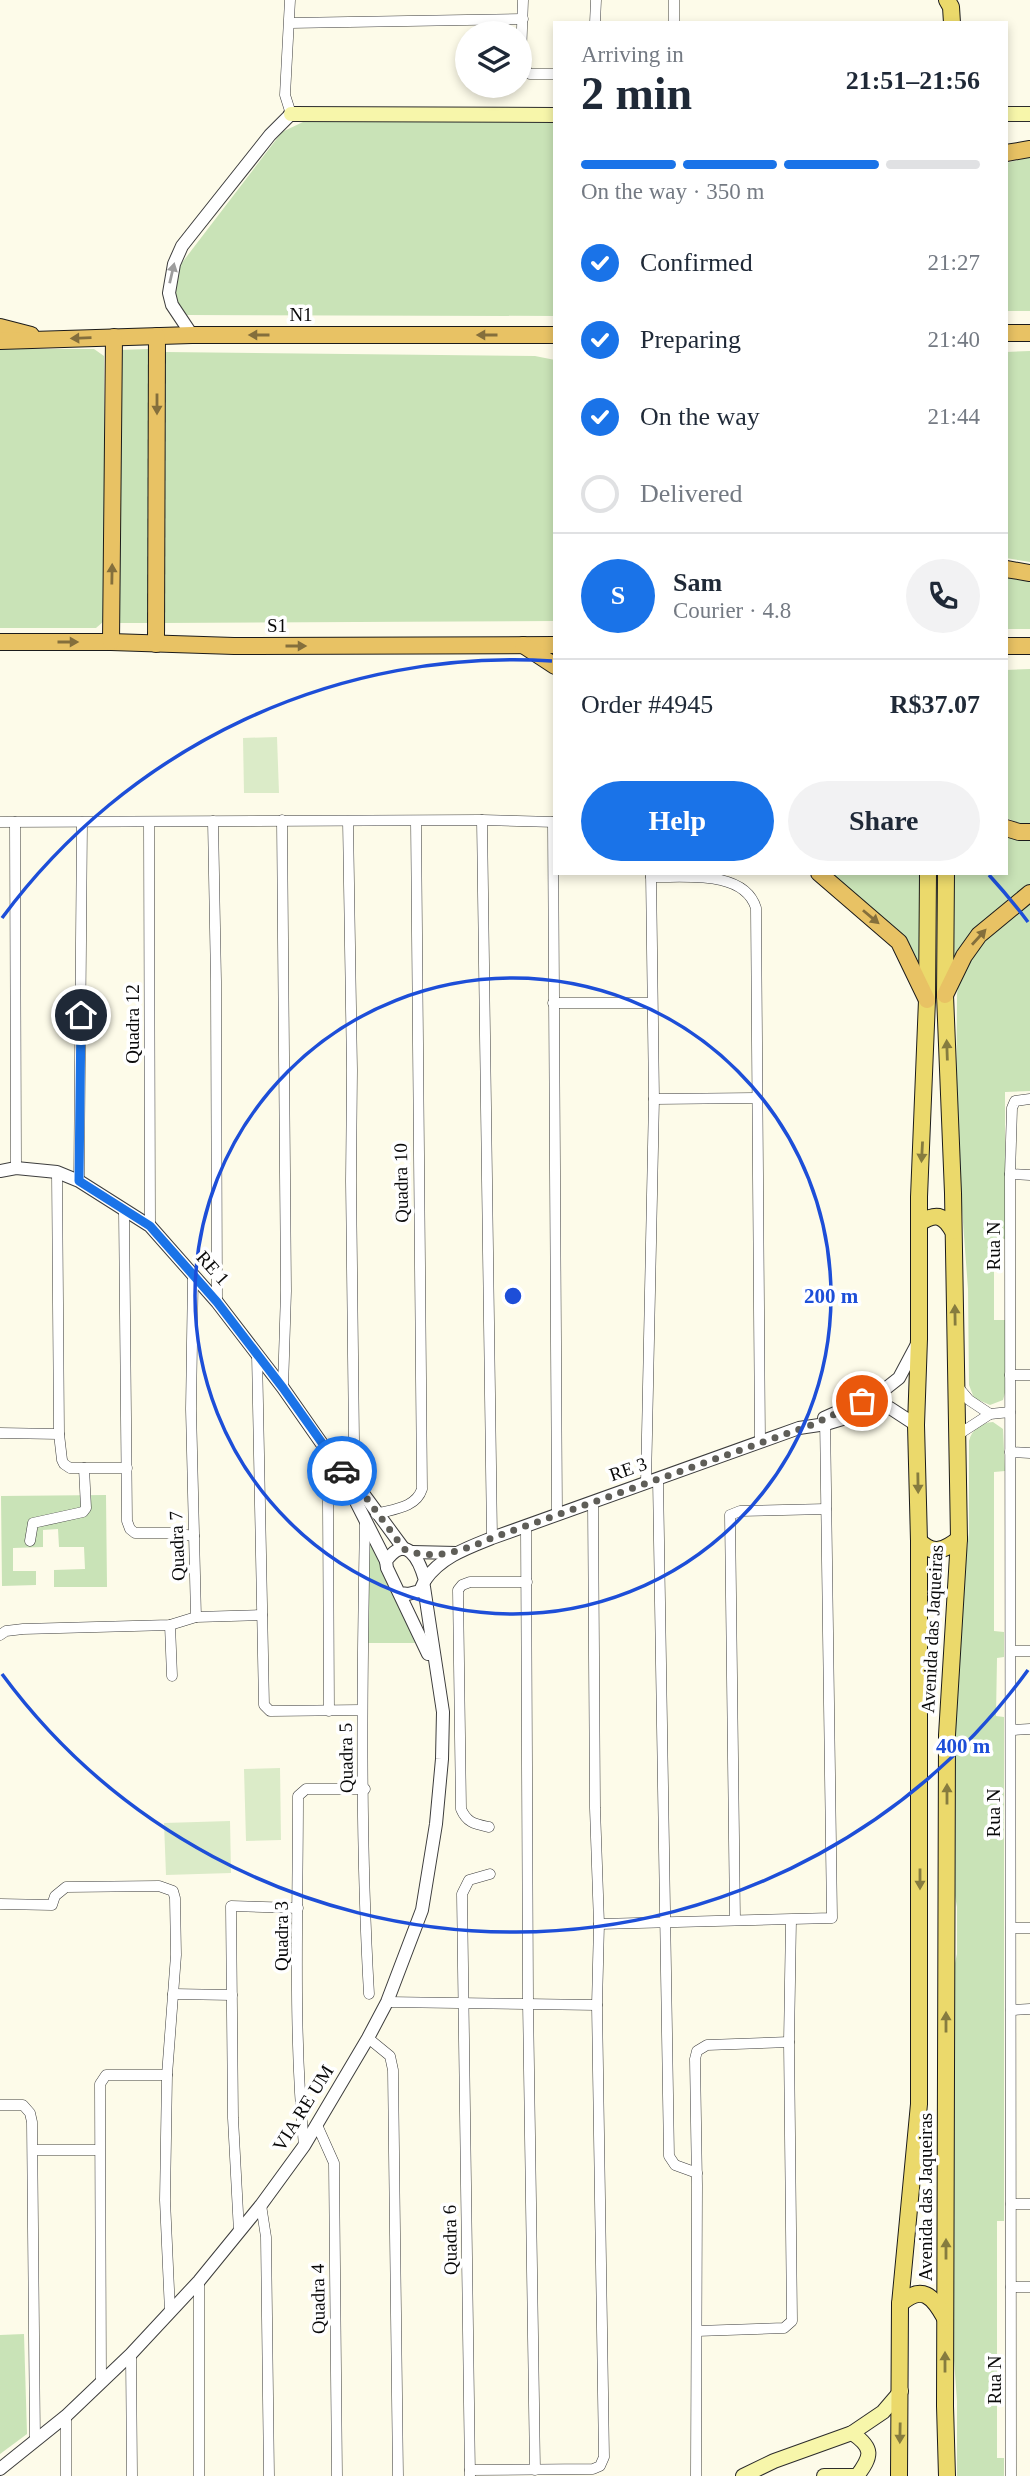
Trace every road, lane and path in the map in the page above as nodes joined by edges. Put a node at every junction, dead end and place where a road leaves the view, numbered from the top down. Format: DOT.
graph roads {
  1 [pos="290,0"];
  2 [pos="523,0"];
  3 [pos="596,0"];
  4 [pos="674,0"];
  5 [pos="947,0"];
  6 [pos="523,19"];
  7 [pos="595,21"];
  8 [pos="674,21"];
  9 [pos="943,21"];
  10 [pos="951,21"];
  11 [pos="290,23"];
  12 [pos="553,74"];
  13 [pos="291,114"];
  14 [pos="1008,114"];
  15 [pos="1030,114"];
  16 [pos="553,115"];
  17 [pos="1030,149"];
  18 [pos="1008,153"];
  19 [pos="0,327"];
  20 [pos="192,335"];
  21 [pos="529,335"];
  22 [pos="553,335"];
  23 [pos="157,336"];
  24 [pos="114,337"];
  25 [pos="47,339"];
  26 [pos="0,341"];
  27 [pos="553,346"];
  28 [pos="1008,569"];
  29 [pos="1030,573"];
  30 [pos="0,642"];
  31 [pos="111,642"];
  32 [pos="156,644"];
  33 [pos="523,645"];
  34 [pos="553,645"];
  35 [pos="1008,646"];
  36 [pos="1030,646"];
  37 [pos="553,665"];
  38 [pos="282,820"];
  39 [pos="482,820"];
  40 [pos="213,821"];
  41 [pos="348,821"];
  42 [pos="416,821"];
  43 [pos="0,822"];
  44 [pos="15,822"];
  45 [pos="82,822"];
  46 [pos="149,822"];
  47 [pos="553,822"];
  48 [pos="1008,829"];
  49 [pos="1030,832"];
  50 [pos="554,875"];
  51 [pos="651,875"];
  52 [pos="821,875"];
  53 [pos="928,875"];
  54 [pos="946,875"];
  55 [pos="1030,892"];
  56 [pos="945,995"];
  57 [pos="927,1000"];
  58 [pos="553,1003"];
  59 [pos="651,1003"];
  60 [pos="756,1098"];
  61 [pos="654,1099"];
  62 [pos="1030,1099"];
  63 [pos="16,1168"];
  64 [pos="0,1171"];
  65 [pos="57,1172"];
  66 [pos="1010,1174"];
  67 [pos="1030,1175"];
  68 [pos="79,1181"];
  69 [pos="124,1210"];
  70 [pos="919,1223"];
  71 [pos="150,1226"];
  72 [pos="953,1231"];
  73 [pos="193,1275"];
  74 [pos="217,1302"];
  75 [pos="919,1339"];
  76 [pos="257,1354"];
  77 [pos="1010,1375"];
  78 [pos="1030,1375"];
  79 [pos="956,1384"];
  80 [pos="283,1388"];
  81 [pos="1010,1412"];
  82 [pos="990,1414"];
  83 [pos="822,1422"];
  84 [pos="916,1425"];
  85 [pos="0,1433"];
  86 [pos="59,1434"];
  87 [pos="956,1437"];
  88 [pos="761,1442"];
  89 [pos="1010,1452"];
  90 [pos="1030,1453"];
  91 [pos="84,1468"];
  92 [pos="127,1468"];
  93 [pos="341,1471"];
  94 [pos="652,1481"];
  95 [pos="328,1501"];
  96 [pos="593,1502"];
  97 [pos="826,1509"];
  98 [pos="557,1515"];
  99 [pos="371,1517"];
  100 [pos="526,1526"];
  101 [pos="194,1535"];
  102 [pos="492,1538"];
  103 [pos="959,1539"];
  104 [pos="30,1541"];
  105 [pos="919,1541"];
  106 [pos="408,1550"];
  107 [pos="456,1553"];
  108 [pos="386,1561"];
  109 [pos="527,1582"];
  110 [pos="424,1584"];
  111 [pos="400,1593"];
  112 [pos="262,1615"];
  113 [pos="196,1617"];
  114 [pos="170,1625"];
  115 [pos="0,1635"];
  116 [pos="1010,1651"];
  117 [pos="1030,1651"];
  118 [pos="434,1667"];
  119 [pos="172,1676"];
  120 [pos="362,1710"];
  121 [pos="329,1711"];
  122 [pos="1030,1729"];
  123 [pos="1011,1730"];
  124 [pos="365,1788"];
  125 [pos="489,1827"];
  126 [pos="490,1874"];
  127 [pos="0,1904"];
  128 [pos="298,1908"];
  129 [pos="735,1920"];
  130 [pos="791,1920"];
  131 [pos="666,1922"];
  132 [pos="599,1924"];
  133 [pos="1011,1928"];
  134 [pos="1030,1928"];
  135 [pos="173,1994"];
  136 [pos="369,1994"];
  137 [pos="232,1995"];
  138 [pos="387,2001"];
  139 [pos="528,2002"];
  140 [pos="464,2004"];
  141 [pos="597,2005"];
  142 [pos="1030,2009"];
  143 [pos="1011,2010"];
  144 [pos="368,2038"];
  145 [pos="789,2042"];
  146 [pos="167,2075"];
  147 [pos="0,2105"];
  148 [pos="317,2125"];
  149 [pos="304,2146"];
  150 [pos="99,2150"];
  151 [pos="33,2151"];
  152 [pos="697,2173"];
  153 [pos="1011,2204"];
  154 [pos="1030,2204"];
  155 [pos="261,2206"];
  156 [pos="239,2232"];
  157 [pos="199,2281"];
  158 [pos="1011,2287"];
  159 [pos="1030,2287"];
  160 [pos="900,2304"];
  161 [pos="170,2312"];
  162 [pos="945,2318"];
  163 [pos="697,2331"];
  164 [pos="131,2354"];
  165 [pos="101,2383"];
  166 [pos="901,2391"];
  167 [pos="66,2416"];
  168 [pos="852,2433"];
  169 [pos="35,2441"];
  170 [pos="0,2469"];
  171 [pos="535,2470"];
  172 [pos="470,2473"];
  173 [pos="697,2473"];
  174 [pos="66,2476"];
  175 [pos="132,2476"];
  176 [pos="199,2476"];
  177 [pos="269,2476"];
  178 [pos="337,2476"];
  179 [pos="398,2476"];
  180 [pos="743,2476"];
  181 [pos="824,2476"];
  182 [pos="857,2476"];
  183 [pos="899,2476"];
  184 [pos="947,2476"];
  185 [pos="1011,2476"];
  1 -- 11 [label="street"];
  2 -- 6 [label="street"];
  3 -- 7 [label="street"];
  4 -- 8 [label="street"];
  5 -- 9 [label="main road"];
  5 -- 10 [label="main road"];
  6 -- 11 [label="street"];
  6 -- 12 [label="street"];
  11 -- 13 [label="street"];
  13 -- 16 [label="main road"];
  20 -- 13 [label="street, one-way"];
  14 -- 15 [label="main road"];
  17 -- 18 [label="highway"];
  19 -- 25 [label="highway"];
  21 -- 20 [label="highway, N1, one-way"];
  20 -- 23 [label="highway, N1"];
  21 -- 22 [label="highway, N1"];
  21 -- 27 [label="highway"];
  23 -- 24 [label="highway, N1"];
  23 -- 32 [label="highway, one-way"];
  24 -- 25 [label="highway, N1, one-way"];
  31 -- 24 [label="highway, one-way"];
  25 -- 26 [label="highway, N1"];
  28 -- 29 [label="highway"];
  30 -- 31 [label="highway, S1, one-way"];
  31 -- 32 [label="highway, S1"];
  32 -- 33 [label="highway, S1, one-way"];
  33 -- 34 [label="highway, S1"];
  33 -- 37 [label="highway"];
  35 -- 36 [label="highway"];
  38 -- 40 [label="street"];
  38 -- 41 [label="street"];
  38 -- 80 [label="street"];
  39 -- 42 [label="street"];
  39 -- 47 [label="street"];
  39 -- 102 [label="street"];
  40 -- 46 [label="street"];
  40 -- 74 [label="street"];
  41 -- 42 [label="street"];
  41 -- 93 [label="street"];
  42 -- 99 [label="street, Quadra 10"];
  43 -- 44 [label="street"];
  44 -- 45 [label="street"];
  44 -- 63 [label="street"];
  45 -- 46 [label="street"];
  45 -- 68 [label="street"];
  46 -- 71 [label="street, Quadra 12"];
  48 -- 49 [label="highway"];
  50 -- 58 [label="street"];
  51 -- 59 [label="street"];
  51 -- 60 [label="street"];
  52 -- 57 [label="highway, one-way"];
  53 -- 57 [label="main road, Avenida das Jaqueiras"];
  54 -- 56 [label="main road, Avenida das Jaqueiras"];
  56 -- 55 [label="highway, one-way"];
  72 -- 56 [label="main road, Avenida das Jaqueiras, one-way"];
  57 -- 70 [label="main road, Avenida das Jaqueiras, one-way"];
  58 -- 59 [label="street"];
  58 -- 98 [label="street"];
  59 -- 61 [label="street"];
  60 -- 61 [label="street"];
  60 -- 88 [label="street"];
  61 -- 94 [label="street"];
  62 -- 66 [label="street, Rua N"];
  63 -- 64 [label="street, RE 1"];
  63 -- 65 [label="street, RE 1"];
  65 -- 68 [label="street, RE 1"];
  65 -- 86 [label="street"];
  66 -- 67 [label="street"];
  66 -- 77 [label="street, Rua N"];
  68 -- 69 [label="street, RE 1"];
  69 -- 71 [label="street, RE 1"];
  69 -- 92 [label="street"];
  70 -- 72 [label="main road"];
  70 -- 75 [label="main road, Avenida das Jaqueiras"];
  71 -- 73 [label="street, RE 1"];
  79 -- 72 [label="main road, Avenida das Jaqueiras, one-way"];
  73 -- 74 [label="street, RE 1"];
  73 -- 101 [label="street, Quadra 7"];
  74 -- 76 [label="street, RE 1"];
  75 -- 83 [label="street, RE 3"];
  75 -- 84 [label="main road, Avenida das Jaqueiras"];
  76 -- 80 [label="street, RE 1"];
  76 -- 112 [label="street"];
  77 -- 78 [label="street"];
  77 -- 81 [label="street, Rua N"];
  79 -- 82 [label="street"];
  79 -- 87 [label="main road, Avenida das Jaqueiras"];
  80 -- 93 [label="street, RE 1"];
  81 -- 82 [label="street"];
  81 -- 89 [label="street, Rua N"];
  82 -- 87 [label="street"];
  83 -- 84 [label="street, RE 3"];
  83 -- 88 [label="street, RE 3"];
  83 -- 97 [label="street"];
  84 -- 105 [label="main road, Avenida das Jaqueiras, one-way"];
  85 -- 86 [label="street"];
  86 -- 91 [label="street"];
  87 -- 103 [label="main road, Avenida das Jaqueiras"];
  88 -- 94 [label="street, RE 3"];
  89 -- 90 [label="street"];
  89 -- 116 [label="street, Rua N"];
  91 -- 92 [label="street"];
  91 -- 104 [label="street"];
  92 -- 101 [label="street"];
  93 -- 99 [label="street, RE 1"];
  94 -- 96 [label="street, RE 3"];
  94 -- 131 [label="street"];
  95 -- 121 [label="street"];
  96 -- 98 [label="street, RE 3"];
  96 -- 132 [label="street"];
  97 -- 129 [label="street"];
  97 -- 130 [label="street"];
  98 -- 100 [label="street, RE 3"];
  99 -- 106 [label="street, RE 1"];
  99 -- 108 [label="street, RE 1"];
  99 -- 120 [label="street, Quadra 5"];
  100 -- 102 [label="street, RE 3"];
  100 -- 109 [label="street"];
  101 -- 113 [label="street, Quadra 7"];
  102 -- 107 [label="street, RE 3"];
  103 -- 105 [label="main road"];
  162 -- 103 [label="main road, Avenida das Jaqueiras, one-way"];
  105 -- 160 [label="main road, Avenida das Jaqueiras, one-way"];
  106 -- 107 [label="street, RE 3"];
  106 -- 108 [label="street"];
  106 -- 110 [label="street"];
  107 -- 110 [label="street, RE 3"];
  108 -- 111 [label="street"];
  109 -- 125 [label="street"];
  109 -- 139 [label="street"];
  110 -- 111 [label="street"];
  110 -- 118 [label="street, VIA RE UM"];
  111 -- 118 [label="street, VIA RE UM"];
  112 -- 113 [label="street"];
  112 -- 121 [label="street"];
  113 -- 114 [label="street"];
  114 -- 115 [label="street"];
  114 -- 119 [label="street"];
  116 -- 117 [label="street"];
  116 -- 123 [label="street, Rua N"];
  118 -- 138 [label="street, VIA RE UM"];
  120 -- 121 [label="street"];
  120 -- 124 [label="street, Quadra 5"];
  122 -- 123 [label="street"];
  123 -- 133 [label="street, Rua N"];
  124 -- 128 [label="street, Quadra 3"];
  124 -- 136 [label="street, Quadra 5"];
  126 -- 140 [label="street, Quadra 6"];
  127 -- 135 [label="street"];
  128 -- 137 [label="street"];
  128 -- 149 [label="street, Quadra 3"];
  129 -- 130 [label="street"];
  129 -- 131 [label="street"];
  130 -- 145 [label="street"];
  131 -- 132 [label="street"];
  131 -- 152 [label="street"];
  132 -- 141 [label="street"];
  133 -- 134 [label="street"];
  133 -- 143 [label="street, Rua N"];
  135 -- 137 [label="street"];
  135 -- 146 [label="street"];
  137 -- 156 [label="street"];
  138 -- 140 [label="street"];
  138 -- 144 [label="street, VIA RE UM"];
  139 -- 140 [label="street"];
  139 -- 141 [label="street"];
  139 -- 171 [label="street"];
  140 -- 172 [label="street, Quadra 6"];
  141 -- 171 [label="street"];
  142 -- 143 [label="street"];
  143 -- 153 [label="street, Rua N"];
  144 -- 148 [label="street, VIA RE UM"];
  144 -- 179 [label="street"];
  145 -- 152 [label="street"];
  145 -- 163 [label="street"];
  146 -- 150 [label="street"];
  146 -- 161 [label="street"];
  147 -- 151 [label="street"];
  148 -- 149 [label="street, VIA RE UM"];
  148 -- 178 [label="street, Quadra 4"];
  149 -- 155 [label="street, VIA RE UM"];
  150 -- 151 [label="street"];
  150 -- 165 [label="street"];
  151 -- 169 [label="street"];
  152 -- 163 [label="street"];
  153 -- 154 [label="street"];
  153 -- 158 [label="street, Rua N"];
  155 -- 156 [label="street, VIA RE UM"];
  155 -- 177 [label="street"];
  156 -- 157 [label="street, VIA RE UM"];
  157 -- 161 [label="street, VIA RE UM"];
  157 -- 176 [label="street"];
  158 -- 159 [label="street"];
  158 -- 185 [label="street, Rua N"];
  160 -- 162 [label="main road"];
  160 -- 166 [label="main road, Avenida das Jaqueiras"];
  161 -- 164 [label="street, VIA RE UM"];
  184 -- 162 [label="main road, Avenida das Jaqueiras, one-way"];
  163 -- 173 [label="street"];
  164 -- 165 [label="street, VIA RE UM"];
  164 -- 175 [label="street"];
  165 -- 167 [label="street, VIA RE UM"];
  166 -- 168 [label="main road"];
  166 -- 183 [label="main road, Avenida das Jaqueiras, one-way"];
  167 -- 169 [label="street, VIA RE UM"];
  167 -- 174 [label="street"];
  168 -- 180 [label="main road"];
  168 -- 182 [label="main road"];
  169 -- 170 [label="street, VIA RE UM"];
  171 -- 172 [label="street"];
  181 -- 182 [label="main road"];
}
